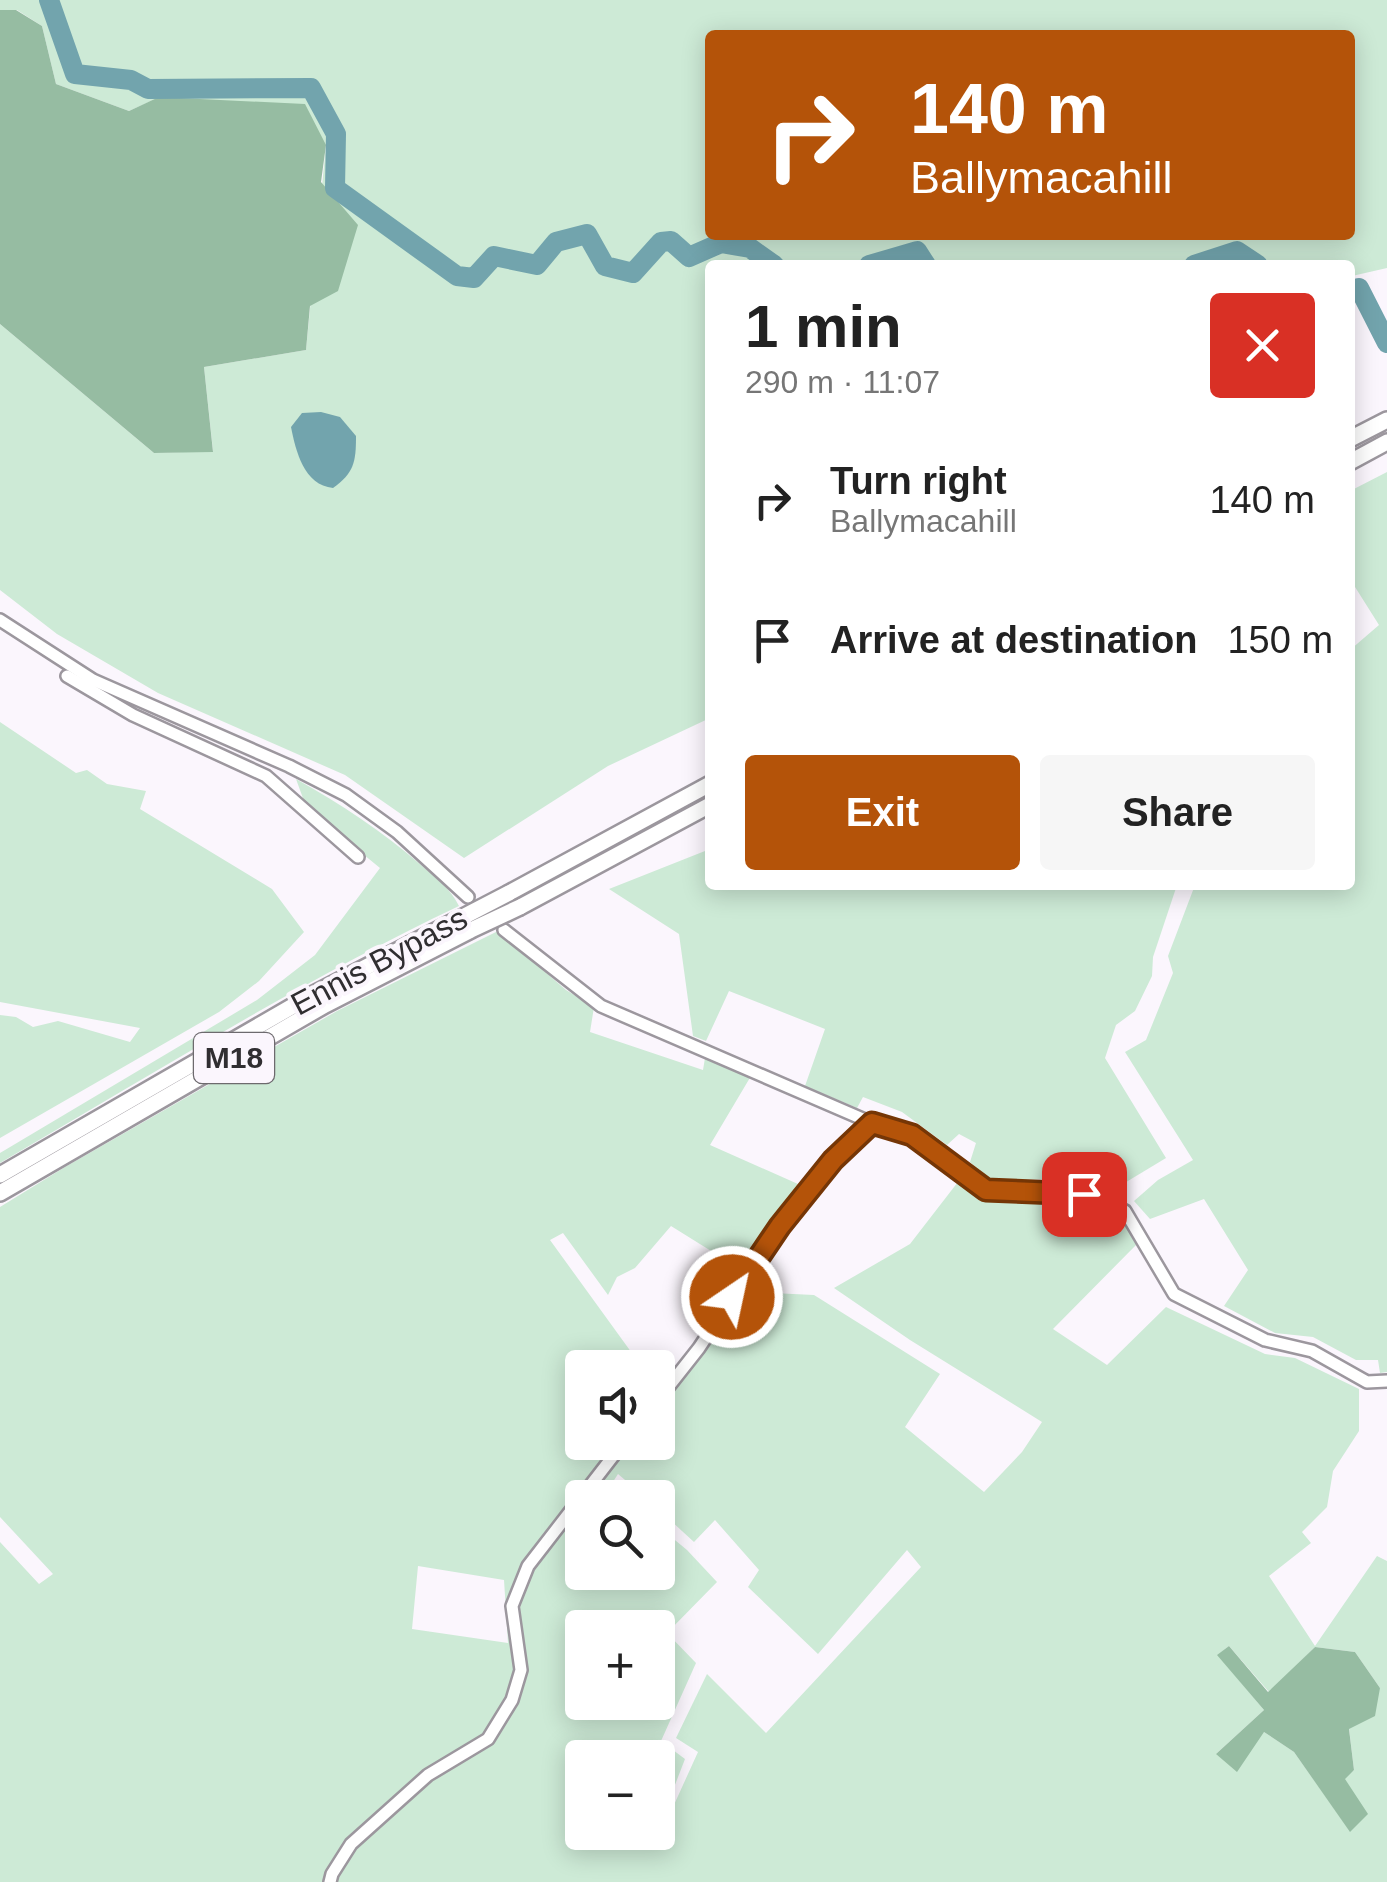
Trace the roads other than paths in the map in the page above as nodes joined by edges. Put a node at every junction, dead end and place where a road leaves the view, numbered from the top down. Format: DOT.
graph roads {
  1 [pos="1387,420"];
  2 [pos="1355,437"];
  3 [pos="1387,442"];
  4 [pos="1355,459"];
  5 [pos="0,620"];
  6 [pos="67,676"];
  7 [pos="139,700"];
  8 [pos="132,714"];
  9 [pos="289,766"];
  10 [pos="278,786"];
  11 [pos="705,787"];
  12 [pos="705,808"];
  13 [pos="358,857"];
  14 [pos="468,897"];
  15 [pos="465,924"];
  16 [pos="504,930"];
  17 [pos="872,1123"];
  18 [pos="0,1176"];
  19 [pos="0,1193"];
  20 [pos="675,1378"];
  21 [pos="1387,1381"];
  22 [pos="610,1460"];
  23 [pos="330,1882"];
  1 -- 2 [label="highway"];
  3 -- 4 [label="highway"];
  5 -- 7 [label="street"];
  6 -- 8 [label="street"];
  7 -- 8 [label="street"];
  7 -- 9 [label="street"];
  8 -- 10 [label="street"];
  9 -- 10 [label="street"];
  9 -- 14 [label="street"];
  10 -- 13 [label="street"];
  11 -- 15 [label="highway, Ennis Bypass / M18, bridge"];
  12 -- 15 [label="highway, Ennis Bypass / M18, bridge"];
  15 -- 18 [label="highway, Ennis Bypass / M18"];
  15 -- 19 [label="highway, Ennis Bypass / M18"];
  16 -- 17 [label="street"];
  17 -- 20 [label="street"];
  17 -- 21 [label="street"];
  22 -- 23 [label="street"];
}
